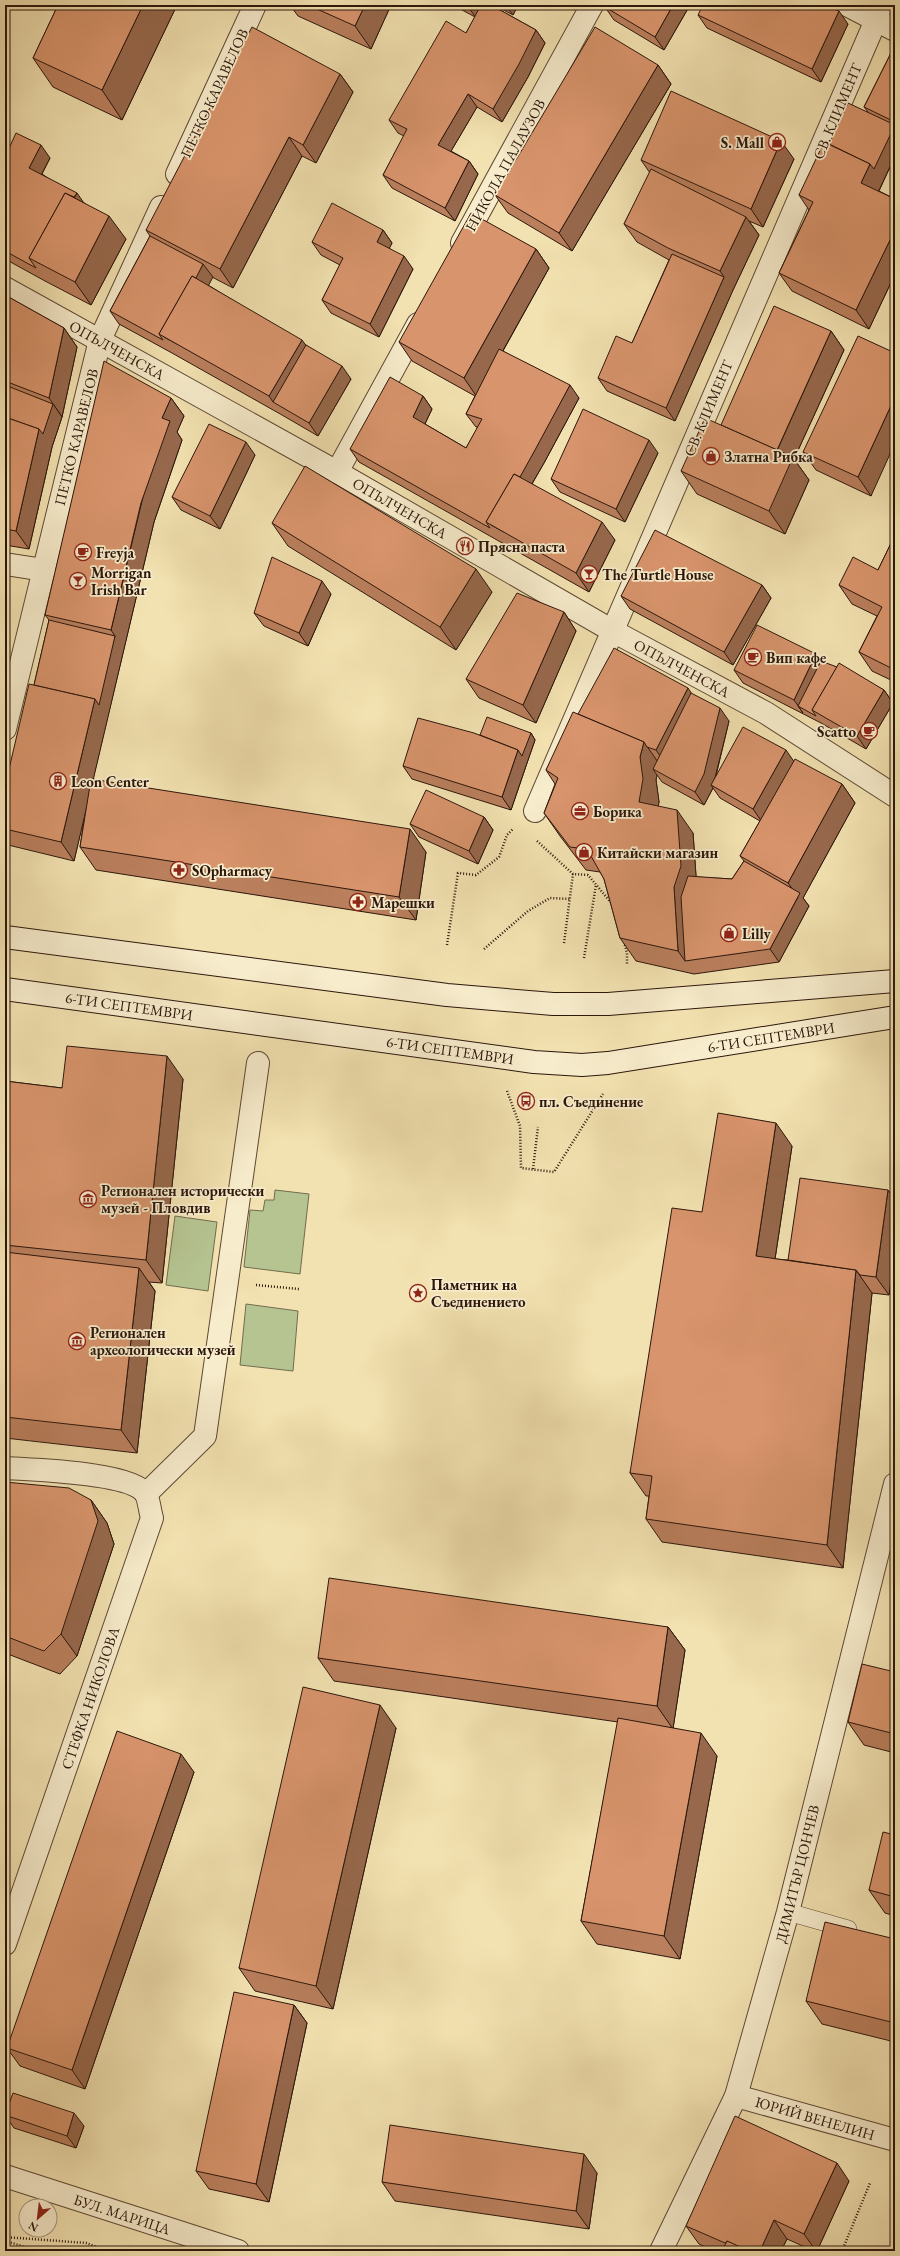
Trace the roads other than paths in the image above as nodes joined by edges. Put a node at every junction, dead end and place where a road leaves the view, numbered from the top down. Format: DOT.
graph roads {
  1 [pos="255,5"];
  2 [pos="592,5"];
  3 [pos="847,5"];
  4 [pos="884,18"];
  5 [pos="451,263"];
  6 [pos="5,288"];
  7 [pos="428,305"];
  8 [pos="100,340"];
  9 [pos="337,472"];
  10 [pos="5,564"];
  11 [pos="44,570"];
  12 [pos="611,630"];
  13 [pos="5,729"];
  14 [pos="895,796"];
  15 [pos="535,811"];
  16 [pos="5,937"];
  17 [pos="895,982"];
  18 [pos="5,989"];
  19 [pos="895,1017"];
  20 [pos="258,1063"];
  21 [pos="5,1468"];
  22 [pos="895,1484"];
  23 [pos="146,1494"];
  24 [pos="788,1912"];
  25 [pos="864,1933"];
  26 [pos="5,1944"];
  27 [pos="736,2096"];
  28 [pos="895,2140"];
  29 [pos="5,2176"];
  30 [pos="238,2251"];
  31 [pos="661,2251"];
  1 -- 8 [label="street, ПЕТКО КАРАВЕЛОВ"];
  2 -- 5 [label="street, НИКОЛА ПАЛАУЗОВ"];
  3 -- 4 [label="street"];
  4 -- 12 [label="street, СВ. КЛИМЕНТ"];
  6 -- 8 [label="street, ОПЪЛЧЕНСКА"];
  7 -- 9 [label="street"];
  8 -- 9 [label="street, ОПЪЛЧЕНСКА"];
  8 -- 11 [label="street, ПЕТКО КАРАВЕЛОВ"];
  9 -- 12 [label="street, ОПЪЛЧЕНСКА"];
  10 -- 11 [label="street"];
  11 -- 13 [label="street, ПЕТКО КАРАВЕЛОВ"];
  12 -- 14 [label="street, ОПЪЛЧЕНСКА"];
  12 -- 15 [label="street, СВ. КЛИМЕНТ"];
  16 -- 17 [label="street"];
  18 -- 19 [label="street, 6-ТИ СЕПТЕМВРИ"];
  20 -- 23 [label="street"];
  21 -- 23 [label="street"];
  22 -- 24 [label="street, ДИМИТЪР ЦОНЧЕВ"];
  23 -- 26 [label="street, СТЕФКА НИКОЛОВА"];
  24 -- 25 [label="lane"];
  24 -- 27 [label="street, ДИМИТЪР ЦОНЧЕВ"];
  27 -- 28 [label="street, ЮРИЙ ВЕНЕЛИН"];
  27 -- 31 [label="street, ДИМИТЪР ЦОНЧЕВ"];
  29 -- 30 [label="street, БУЛ. МАРИЦА"];
}
